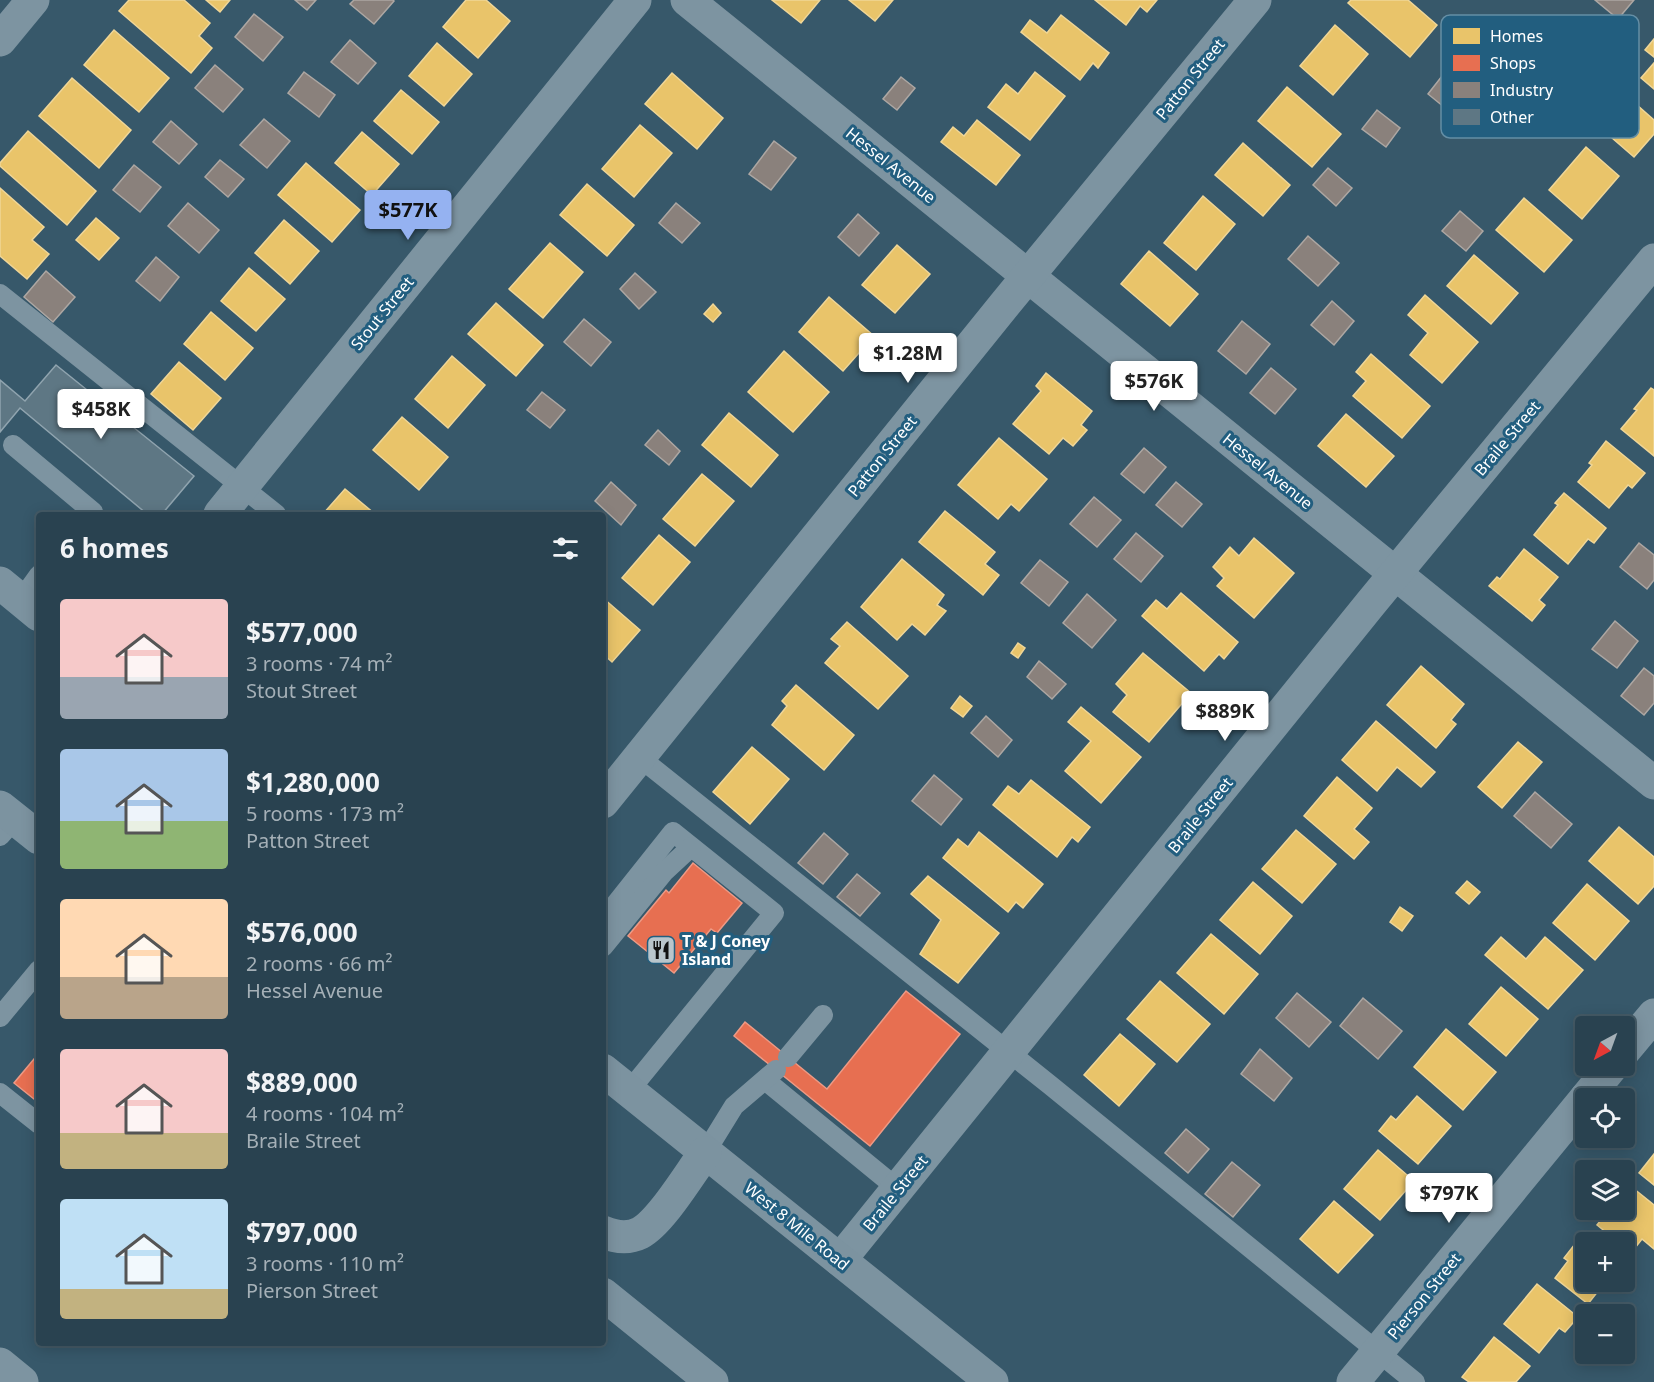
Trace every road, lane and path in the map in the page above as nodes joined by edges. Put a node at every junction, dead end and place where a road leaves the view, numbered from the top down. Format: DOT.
graph roads {
  1 [pos="33,0"];
  2 [pos="635,0"];
  3 [pos="687,0"];
  4 [pos="1255,0"];
  5 [pos="0,40"];
  6 [pos="1654,260"];
  7 [pos="1028,277"];
  8 [pos="0,294"];
  9 [pos="13,444"];
  10 [pos="241,488"];
  11 [pos="93,512"];
  12 [pos="222,512"];
  13 [pos="273,512"];
  14 [pos="1395,573"];
  15 [pos="639,757"];
  16 [pos="1654,783"];
  17 [pos="606,790"];
  18 [pos="691,847"];
  19 [pos="606,916"];
  20 [pos="606,943"];
  21 [pos="36,974"];
  22 [pos="823,1015"];
  23 [pos="1654,1015"];
  24 [pos="0,1017"];
  25 [pos="1635,1038"];
  26 [pos="1008,1052"];
  27 [pos="776,1069"];
  28 [pos="606,1072"];
  29 [pos="1604,1076"];
  30 [pos="1594,1088"];
  31 [pos="629,1091"];
  32 [pos="0,1093"];
  33 [pos="1575,1111"];
  34 [pos="36,1122"];
  35 [pos="705,1153"];
  36 [pos="898,1189"];
  37 [pos="606,1233"];
  38 [pos="840,1260"];
  39 [pos="606,1296"];
  40 [pos="1377,1352"];
  41 [pos="0,1364"];
  42 [pos="22,1382"];
  43 [pos="712,1382"];
  44 [pos="992,1382"];
  45 [pos="1353,1382"];
  46 [pos="1415,1382"];
  1 -- 5 [label="street"];
  2 -- 10 [label="street, Stout Street"];
  3 -- 7 [label="street, Hessel Avenue"];
  4 -- 7 [label="street, Patton Street"];
  6 -- 14 [label="street, Braile Street"];
  7 -- 14 [label="street, Hessel Avenue"];
  7 -- 15 [label="street, Patton Street"];
  8 -- 10 [label="lane"];
  9 -- 11 [label="lane"];
  10 -- 12 [label="street, Stout Street"];
  10 -- 13 [label="lane"];
  14 -- 16 [label="street, Hessel Avenue"];
  14 -- 26 [label="street, Braile Street"];
  15 -- 17 [label="street, Patton Street"];
  15 -- 26 [label="lane"];
  18 -- 19 [label="lane"];
  18 -- 20 [label="lane"];
  18 -- 31 [label="lane"];
  21 -- 24 [label="lane"];
  22 -- 27 [label="lane"];
  23 -- 25 [label="street"];
  26 -- 36 [label="street, Braile Street"];
  26 -- 40 [label="lane"];
  27 -- 35 [label="lane"];
  27 -- 36 [label="lane"];
  28 -- 31 [label="highway, West 8 Mile Road"];
  29 -- 30 [label="street, Pierson Street"];
  31 -- 35 [label="highway, West 8 Mile Road"];
  32 -- 34 [label="lane"];
  33 -- 40 [label="street, Pierson Street"];
  35 -- 37 [label="highway"];
  35 -- 38 [label="highway, West 8 Mile Road"];
  36 -- 38 [label="street, Braile Street"];
  38 -- 44 [label="highway, West 8 Mile Road"];
  39 -- 43 [label="highway"];
  40 -- 45 [label="street, Pierson Street"];
  40 -- 46 [label="lane"];
  41 -- 42 [label="street"];
}
